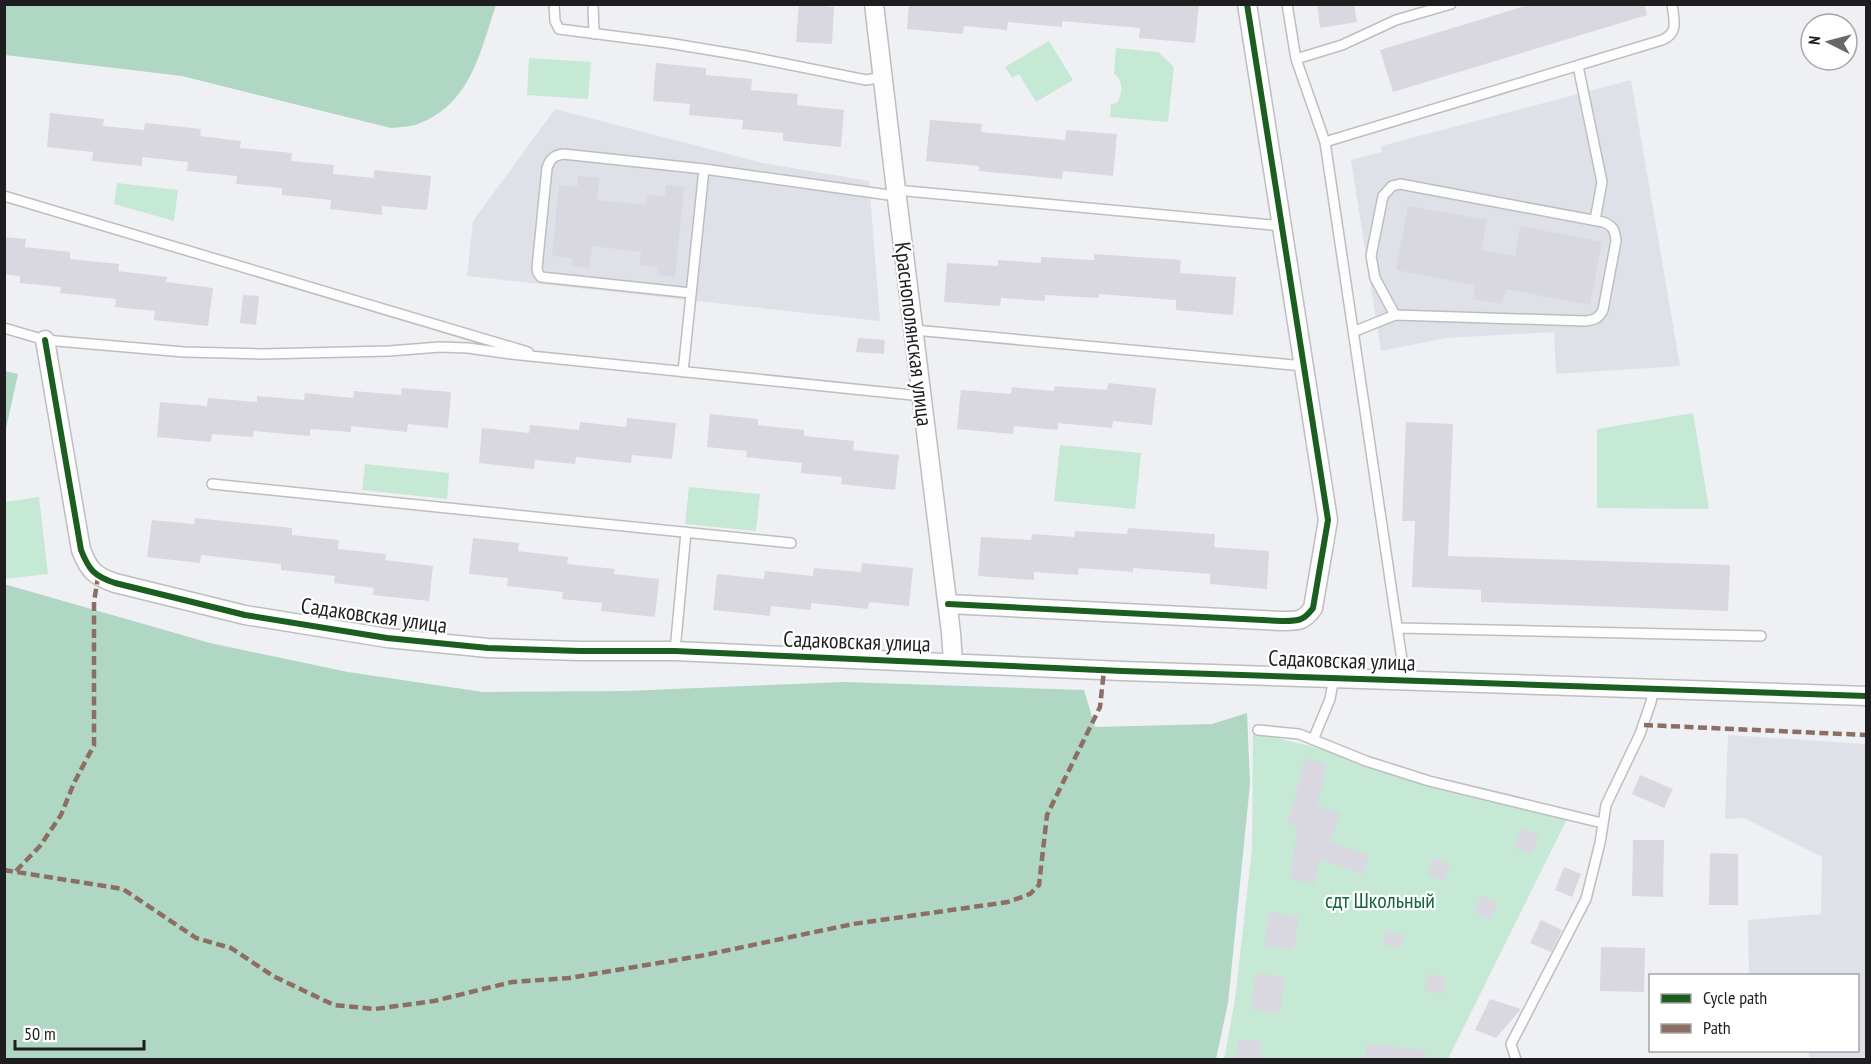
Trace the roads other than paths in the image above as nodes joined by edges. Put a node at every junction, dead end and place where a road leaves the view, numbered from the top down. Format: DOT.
graph roads {
  1 [pos="554,4"];
  2 [pos="593,4"];
  3 [pos="874,4"];
  4 [pos="1247,4"];
  5 [pos="1287,4"];
  6 [pos="1451,4"];
  7 [pos="1672,4"];
  8 [pos="594,34"];
  9 [pos="1296,59"];
  10 [pos="1578,66"];
  11 [pos="883,77"];
  12 [pos="1325,142"];
  13 [pos="704,169"];
  14 [pos="896,193"];
  15 [pos="4,196"];
  16 [pos="1595,220"];
  17 [pos="1282,226"];
  18 [pos="692,293"];
  19 [pos="1395,315"];
  20 [pos="4,328"];
  21 [pos="914,330"];
  22 [pos="1353,332"];
  23 [pos="45,340"];
  24 [pos="550,358"];
  25 [pos="1304,366"];
  26 [pos="683,372"];
  27 [pos="922,396"];
  28 [pos="212,484"];
  29 [pos="686,532"];
  30 [pos="791,543"];
  31 [pos="948,604"];
  32 [pos="1399,628"];
  33 [pos="1761,636"];
  34 [pos="675,651"];
  35 [pos="953,663"];
  36 [pos="1334,678"];
  37 [pos="1405,680"];
  38 [pos="1653,690"];
  39 [pos="1866,696"];
  40 [pos="1258,730"];
  41 [pos="1313,740"];
  42 [pos="1602,823"];
  43 [pos="1516,1059"];
  1 -- 8 [label="lane"];
  2 -- 8 [label="lane"];
  3 -- 11 [label="street, Краснополянская улица"];
  4 -- 17 [label="street"];
  5 -- 9 [label="lane"];
  6 -- 9 [label="lane"];
  7 -- 10 [label="lane"];
  8 -- 11 [label="lane"];
  9 -- 12 [label="lane"];
  10 -- 12 [label="lane"];
  10 -- 16 [label="lane"];
  11 -- 14 [label="street, Краснополянская улица"];
  12 -- 22 [label="lane"];
  13 -- 14 [label="lane"];
  13 -- 18 [label="lane"];
  13 -- 18 [label="lane"];
  14 -- 17 [label="lane"];
  14 -- 21 [label="street, Краснополянская улица"];
  15 -- 24 [label="lane"];
  16 -- 19 [label="lane"];
  16 -- 19 [label="lane"];
  17 -- 25 [label="street"];
  18 -- 26 [label="lane"];
  19 -- 22 [label="lane"];
  20 -- 23 [label="lane"];
  21 -- 25 [label="lane"];
  21 -- 27 [label="street, Краснополянская улица"];
  22 -- 32 [label="lane"];
  23 -- 24 [label="lane"];
  23 -- 34 [label="street, Садаковская улица"];
  24 -- 26 [label="lane"];
  25 -- 31 [label="street"];
  26 -- 27 [label="lane"];
  27 -- 31 [label="street, Краснополянская улица"];
  28 -- 29 [label="lane"];
  29 -- 30 [label="lane"];
  29 -- 34 [label="lane"];
  31 -- 35 [label="street, Краснополянская улица"];
  32 -- 33 [label="lane"];
  32 -- 37 [label="lane"];
  34 -- 35 [label="street, Садаковская улица"];
  35 -- 36 [label="street, Садаковская улица"];
  36 -- 37 [label="street, Садаковская улица"];
  36 -- 41 [label="lane"];
  37 -- 38 [label="street, Садаковская улица"];
  38 -- 39 [label="street, Садаковская улица"];
  38 -- 42 [label="lane"];
  40 -- 41 [label="lane"];
  41 -- 42 [label="lane"];
  42 -- 43 [label="lane"];
}
